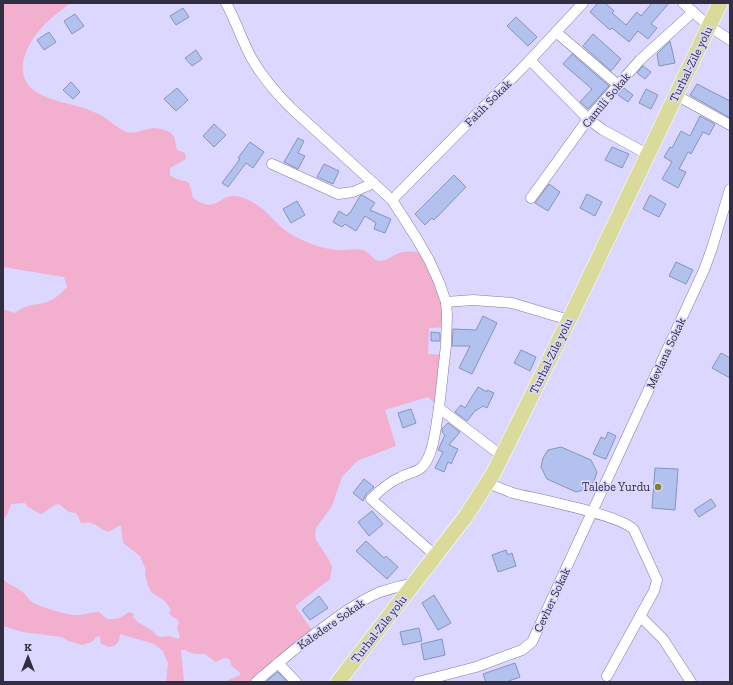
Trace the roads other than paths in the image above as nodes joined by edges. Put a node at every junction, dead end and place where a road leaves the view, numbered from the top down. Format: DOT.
graph roads {
  1 [pos="226,3"];
  2 [pos="582,3"];
  3 [pos="683,3"];
  4 [pos="720,3"];
  5 [pos="693,12"];
  6 [pos="709,26"];
  7 [pos="556,32"];
  8 [pos="730,40"];
  9 [pos="530,60"];
  10 [pos="618,85"];
  11 [pos="676,95"];
  12 [pos="588,120"];
  13 [pos="730,125"];
  14 [pos="647,154"];
  15 [pos="272,164"];
  16 [pos="374,183"];
  17 [pos="730,189"];
  18 [pos="531,198"];
  19 [pos="392,200"];
  20 [pos="446,302"];
  21 [pos="569,320"];
  22 [pos="439,408"];
  23 [pos="502,456"];
  24 [pos="487,483"];
  25 [pos="592,512"];
  26 [pos="436,556"];
  27 [pos="416,583"];
  28 [pos="640,616"];
  29 [pos="278,663"];
  30 [pos="607,676"];
  31 [pos="256,682"];
  32 [pos="296,682"];
  33 [pos="338,682"];
  34 [pos="418,682"];
  35 [pos="690,682"];
  1 -- 16 [label="street"];
  2 -- 7 [label="street, Fatih Sokak"];
  3 -- 5 [label="street"];
  4 -- 6 [label="main road, Turhal-Zile yolu"];
  5 -- 6 [label="street"];
  5 -- 10 [label="street, Camili Sokak"];
  6 -- 8 [label="street"];
  6 -- 11 [label="main road, Turhal-Zile yolu"];
  7 -- 9 [label="street, Fatih Sokak"];
  7 -- 10 [label="street"];
  9 -- 12 [label="street"];
  9 -- 19 [label="street, Fatih Sokak"];
  10 -- 12 [label="street, Camili Sokak"];
  11 -- 13 [label="street"];
  11 -- 14 [label="main road, Turhal-Zile yolu"];
  12 -- 14 [label="street"];
  12 -- 18 [label="street, Camili Sokak"];
  14 -- 21 [label="main road, Turhal-Zile yolu"];
  15 -- 16 [label="street"];
  16 -- 19 [label="street"];
  17 -- 25 [label="street, Mevlana Sokak"];
  19 -- 20 [label="street"];
  20 -- 21 [label="street"];
  20 -- 22 [label="street"];
  21 -- 23 [label="main road, Turhal-Zile yolu"];
  22 -- 23 [label="street"];
  22 -- 26 [label="street"];
  23 -- 24 [label="main road, Turhal-Zile yolu"];
  24 -- 25 [label="street"];
  24 -- 26 [label="main road, Turhal-Zile yolu"];
  25 -- 28 [label="street"];
  25 -- 34 [label="street, Cevher Sokak"];
  26 -- 27 [label="main road, Turhal-Zile yolu"];
  27 -- 29 [label="street, Kaledere Sokak"];
  27 -- 33 [label="main road, Turhal-Zile yolu"];
  28 -- 30 [label="street"];
  28 -- 35 [label="street"];
  29 -- 31 [label="street, Kaledere Sokak"];
  29 -- 32 [label="street"];
}
